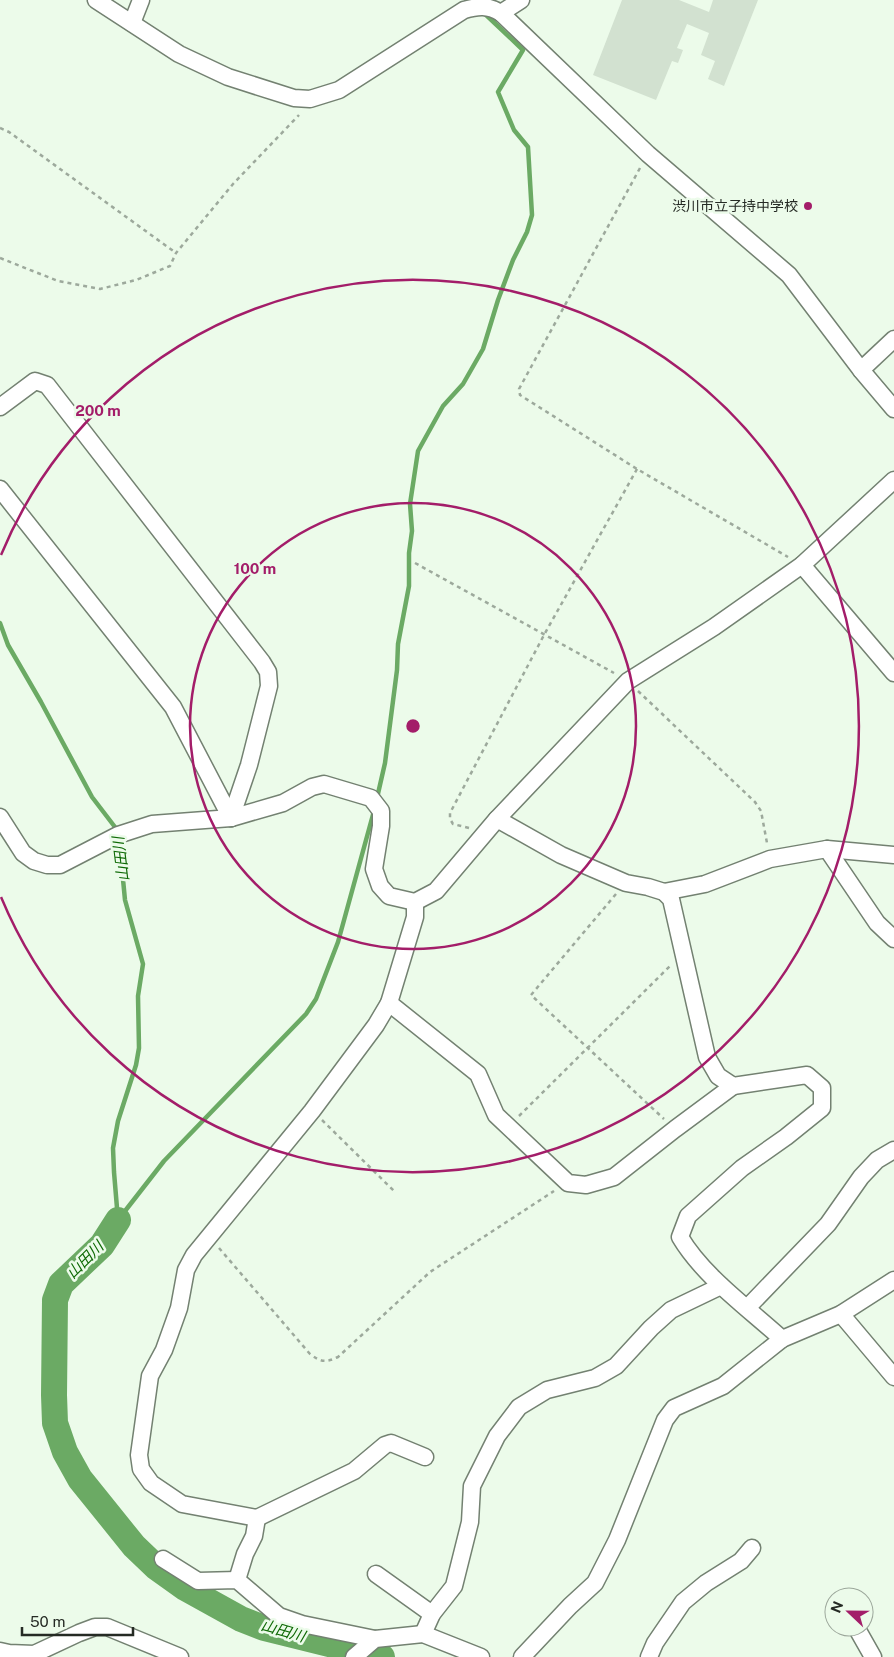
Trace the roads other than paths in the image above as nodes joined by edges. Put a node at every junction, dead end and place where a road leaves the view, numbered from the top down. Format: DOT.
graph roads {
  1 [pos="96,0"];
  2 [pos="140,0"];
  3 [pos="521,0"];
  4 [pos="486,7"];
  5 [pos="132,23"];
  6 [pos="894,339"];
  7 [pos="862,370"];
  8 [pos="1,405"];
  9 [pos="894,409"];
  10 [pos="894,480"];
  11 [pos="0,489"];
  12 [pos="802,566"];
  13 [pos="894,673"];
  14 [pos="0,816"];
  15 [pos="230,818"];
  16 [pos="497,819"];
  17 [pos="827,849"];
  18 [pos="894,855"];
  19 [pos="664,892"];
  20 [pos="415,902"];
  21 [pos="894,939"];
  22 [pos="389,1003"];
  23 [pos="733,1086"];
  24 [pos="894,1150"];
  25 [pos="894,1280"];
  26 [pos="721,1286"];
  27 [pos="747,1308"];
  28 [pos="841,1314"];
  29 [pos="782,1339"];
  30 [pos="894,1377"];
  31 [pos="425,1456"];
  32 [pos="257,1518"];
  33 [pos="752,1548"];
  34 [pos="163,1559"];
  35 [pos="376,1574"];
  36 [pos="237,1580"];
  37 [pos="432,1614"];
  38 [pos="423,1634"];
  39 [pos="862,1637"];
  40 [pos="374,1639"];
  41 [pos="0,1651"];
  42 [pos="180,1657"];
  43 [pos="354,1657"];
  44 [pos="481,1657"];
  45 [pos="522,1657"];
  46 [pos="649,1657"];
  47 [pos="873,1657"];
  1 -- 5 [label="street"];
  2 -- 5 [label="street"];
  3 -- 4 [label="street"];
  4 -- 5 [label="street"];
  4 -- 7 [label="street"];
  6 -- 7 [label="street"];
  7 -- 9 [label="street"];
  8 -- 15 [label="street"];
  10 -- 12 [label="street"];
  11 -- 15 [label="street"];
  12 -- 13 [label="street"];
  12 -- 16 [label="street"];
  14 -- 15 [label="street"];
  15 -- 20 [label="street"];
  16 -- 19 [label="street"];
  16 -- 20 [label="street"];
  17 -- 18 [label="street"];
  17 -- 19 [label="street"];
  17 -- 21 [label="street"];
  19 -- 23 [label="street"];
  20 -- 22 [label="street"];
  22 -- 23 [label="street"];
  22 -- 32 [label="street"];
  23 -- 26 [label="street"];
  24 -- 27 [label="street"];
  25 -- 28 [label="street"];
  26 -- 27 [label="street"];
  26 -- 37 [label="street"];
  27 -- 29 [label="street"];
  28 -- 29 [label="street"];
  28 -- 30 [label="street"];
  29 -- 45 [label="street"];
  31 -- 32 [label="street"];
  32 -- 36 [label="street"];
  33 -- 46 [label="street"];
  34 -- 36 [label="street"];
  35 -- 37 [label="street"];
  36 -- 40 [label="street"];
  37 -- 38 [label="street"];
  38 -- 40 [label="street"];
  38 -- 44 [label="street"];
  39 -- 47 [label="street"];
  40 -- 43 [label="street"];
  41 -- 42 [label="street"];
}
